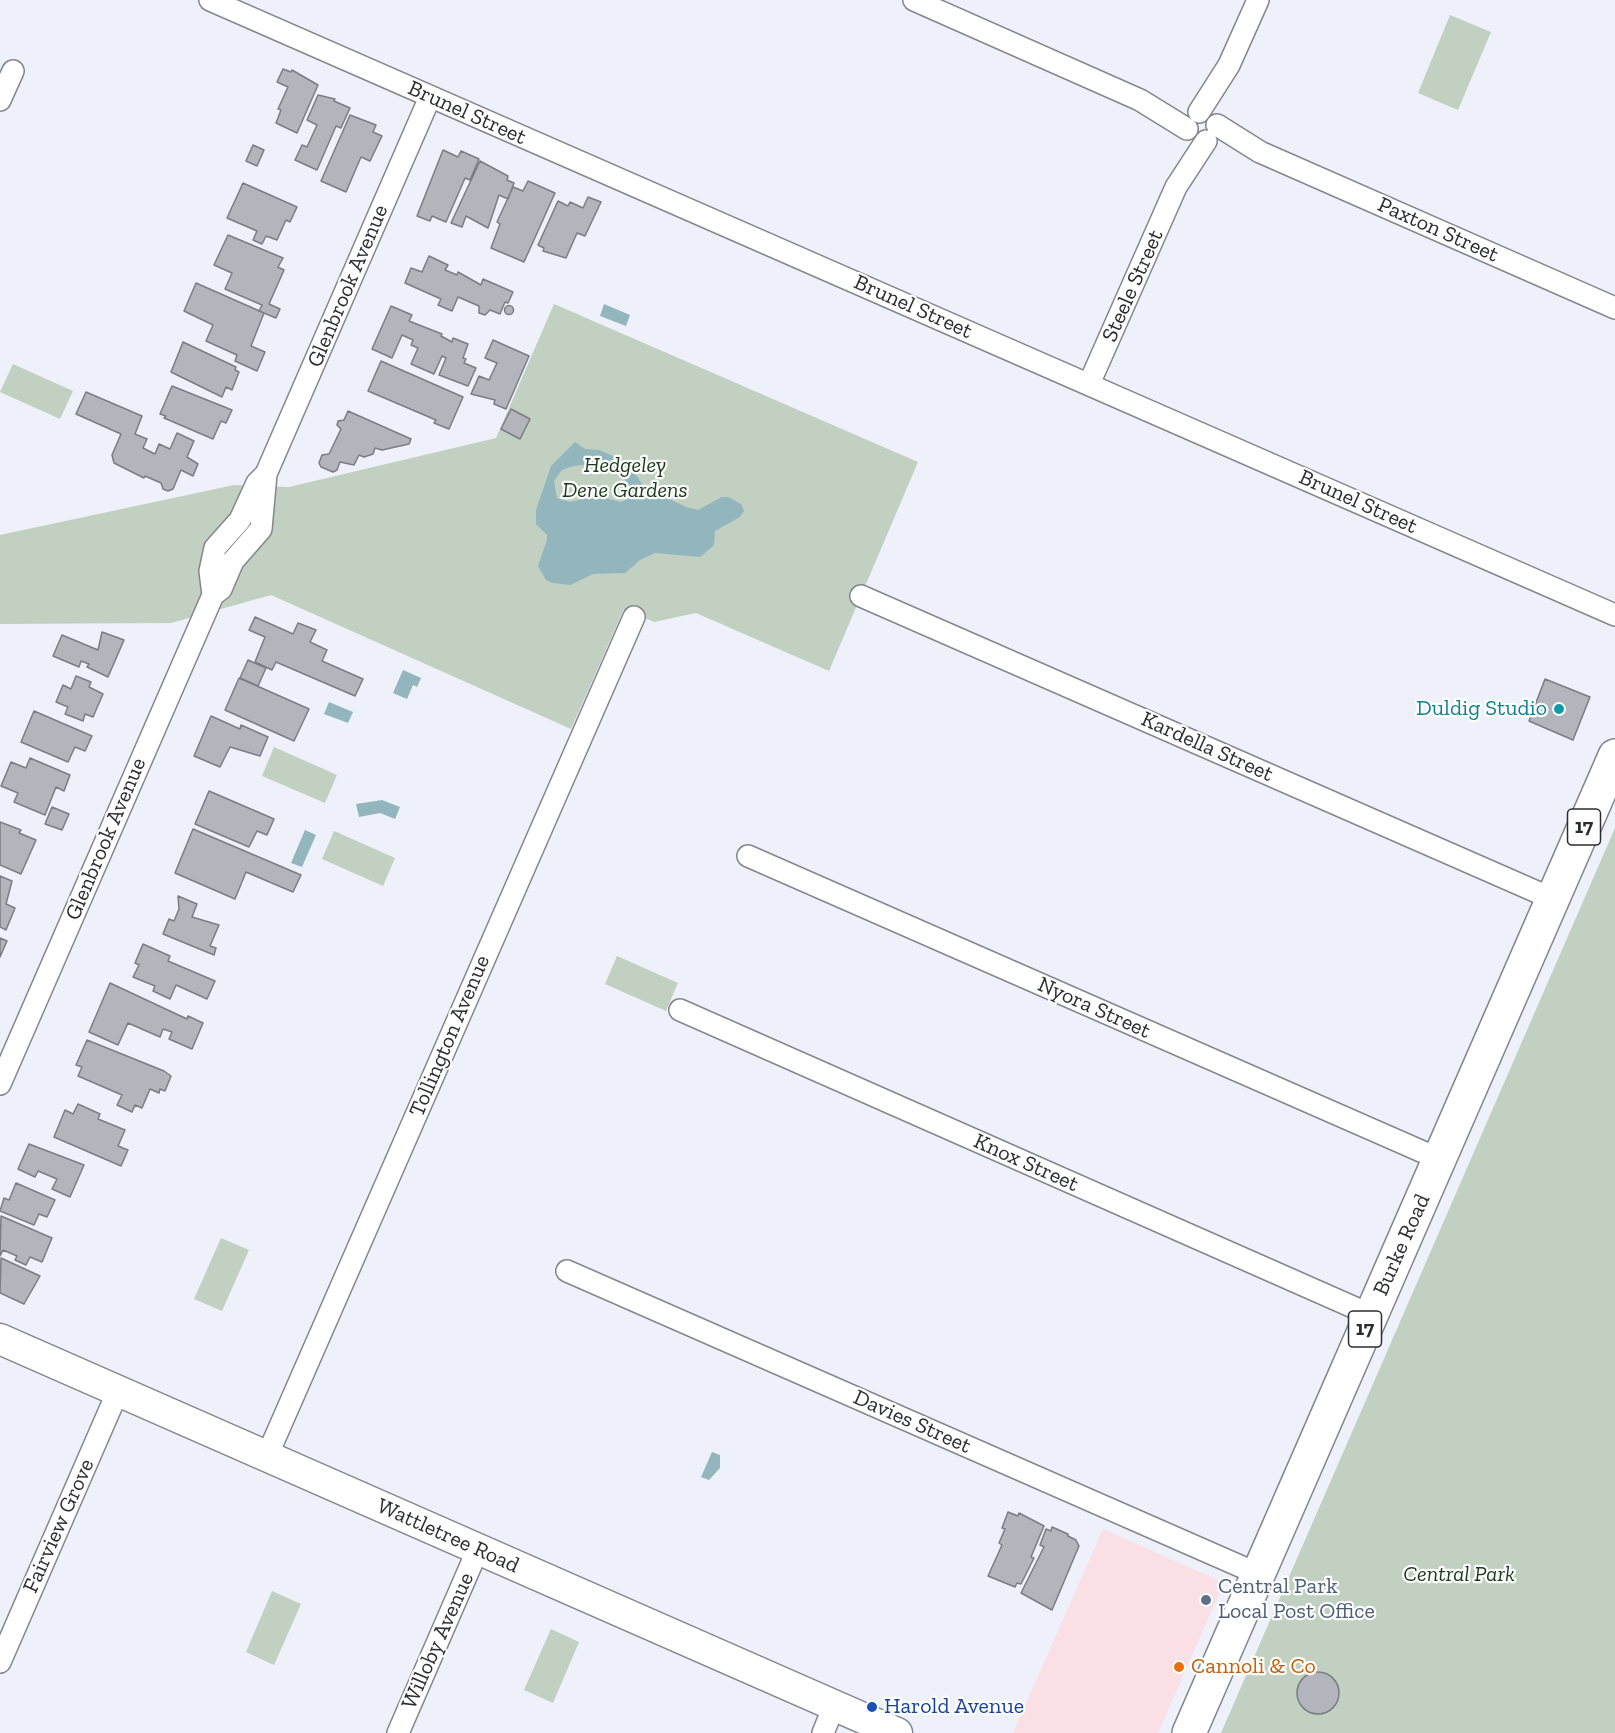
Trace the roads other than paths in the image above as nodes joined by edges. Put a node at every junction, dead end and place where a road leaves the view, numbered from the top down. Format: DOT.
graph roads {
  1 [pos="210,0"];
  2 [pos="914,0"];
  3 [pos="1258,0"];
  4 [pos="13,71"];
  5 [pos="430,97"];
  6 [pos="0,100"];
  7 [pos="1202,126"];
  8 [pos="1615,308"];
  9 [pos="1089,384"];
  10 [pos="861,596"];
  11 [pos="1615,615"];
  12 [pos="634,616"];
  13 [pos="1615,756"];
  14 [pos="748,856"];
  15 [pos="1553,899"];
  16 [pos="680,1010"];
  17 [pos="0,1084"];
  18 [pos="1440,1159"];
  19 [pos="567,1271"];
  20 [pos="1371,1315"];
  21 [pos="0,1339"];
  22 [pos="118,1391"];
  23 [pos="267,1456"];
  24 [pos="478,1549"];
  25 [pos="1258,1574"];
  26 [pos="0,1662"];
  27 [pos="834,1706"];
  28 [pos="398,1733"];
  29 [pos="823,1733"];
  30 [pos="897,1733"];
  31 [pos="1189,1733"];
  1 -- 5 [label="street, Brunel Street"];
  2 -- 7 [label="street, Paxton Street"];
  3 -- 7 [label="street, Steele Street"];
  4 -- 6 [label="street"];
  5 -- 9 [label="street, Brunel Street"];
  5 -- 17 [label="street, Glenbrook Avenue"];
  7 -- 8 [label="street, Paxton Street"];
  7 -- 9 [label="street, Steele Street"];
  9 -- 11 [label="street, Brunel Street"];
  10 -- 15 [label="street, Kardella Street"];
  12 -- 23 [label="street, Tollington Avenue"];
  13 -- 15 [label="main road, Burke Road / 17"];
  14 -- 18 [label="street, Nyora Street"];
  15 -- 18 [label="main road, Burke Road / 17"];
  16 -- 20 [label="street, Knox Street"];
  18 -- 20 [label="main road, Burke Road / 17"];
  19 -- 25 [label="street, Davies Street"];
  20 -- 25 [label="main road, Burke Road / 17"];
  21 -- 22 [label="main road, Wattletree Road"];
  22 -- 23 [label="main road, Wattletree Road"];
  22 -- 26 [label="street, Fairview Grove"];
  23 -- 24 [label="main road, Wattletree Road"];
  24 -- 27 [label="main road, Wattletree Road"];
  24 -- 28 [label="street, Willoby Avenue"];
  25 -- 31 [label="main road, Burke Road / 17"];
  27 -- 29 [label="street"];
  27 -- 30 [label="main road, Wattletree Road"];
}
